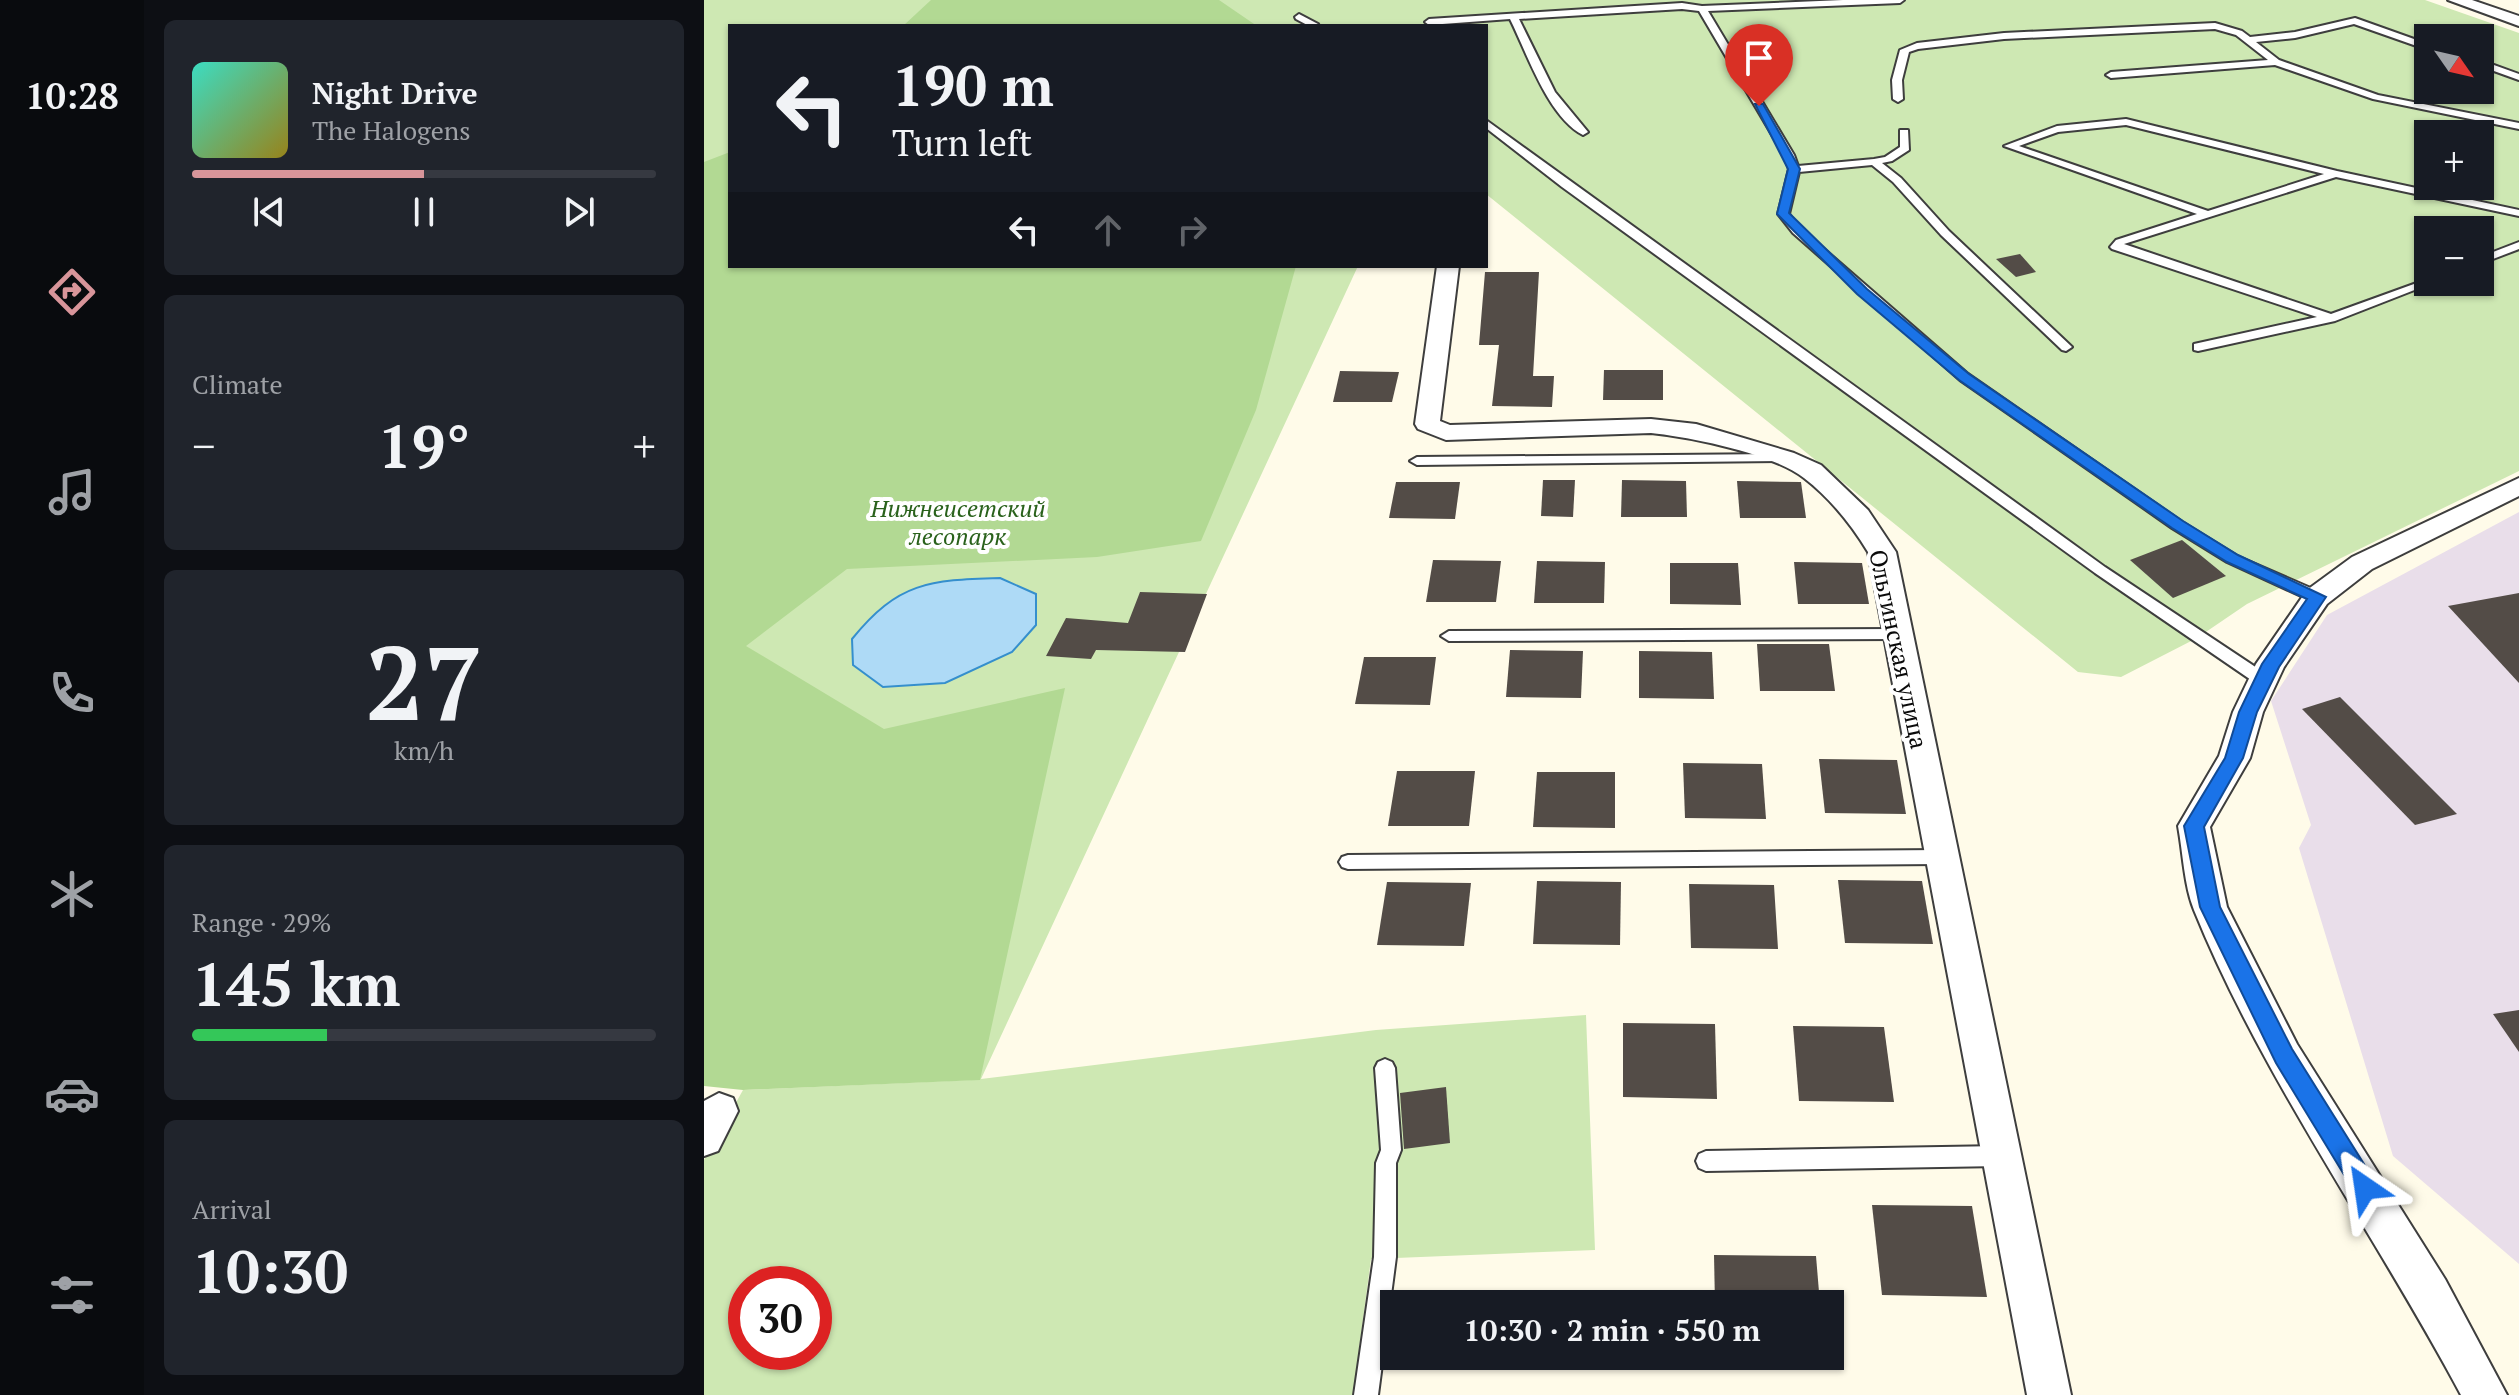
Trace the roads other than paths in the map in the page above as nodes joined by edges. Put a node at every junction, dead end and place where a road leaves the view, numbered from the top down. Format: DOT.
graph roads {
  1 [pos="1900,0"];
  2 [pos="2456,0"];
  3 [pos="1702,9"];
  4 [pos="1299,17"];
  5 [pos="1514,18"];
  6 [pos="2519,21"];
  7 [pos="1429,22"];
  8 [pos="1311,24"];
  9 [pos="2248,40"];
  10 [pos="2414,42"];
  11 [pos="2276,62"];
  12 [pos="2494,68"];
  13 [pos="2111,75"];
  14 [pos="2519,77"];
  15 [pos="1898,99"];
  16 [pos="1488,125"];
  17 [pos="2519,126"];
  18 [pos="1583,132"];
  19 [pos="1904,132"];
  20 [pos="1874,162"];
  21 [pos="1794,169"];
  22 [pos="2337,174"];
  23 [pos="2519,213"];
  24 [pos="2207,214"];
  25 [pos="2519,245"];
  26 [pos="2494,255"];
  27 [pos="1448,268"];
  28 [pos="2414,288"];
  29 [pos="2331,318"];
  30 [pos="2066,347"];
  31 [pos="2198,347"];
  32 [pos="1785,458"];
  33 [pos="1417,461"];
  34 [pos="2519,486"];
  35 [pos="2317,597"];
  36 [pos="1896,634"];
  37 [pos="1449,636"];
  38 [pos="2263,680"];
  39 [pos="1941,857"];
  40 [pos="1348,862"];
  41 [pos="1385,1068"];
  42 [pos="2001,1156"];
  43 [pos="1706,1161"];
  44 [pos="1366,1395"];
  45 [pos="2049,1395"];
  46 [pos="2485,1395"];
  1 -- 3 [label="lane"];
  2 -- 6 [label="street"];
  3 -- 5 [label="lane"];
  3 -- 21 [label="lane"];
  4 -- 8 [label="lane"];
  5 -- 7 [label="lane"];
  5 -- 18 [label="lane"];
  9 -- 10 [label="lane"];
  9 -- 11 [label="lane"];
  9 -- 15 [label="lane"];
  11 -- 13 [label="lane"];
  11 -- 17 [label="lane"];
  12 -- 14 [label="lane"];
  16 -- 38 [label="lane"];
  19 -- 20 [label="lane"];
  20 -- 21 [label="lane"];
  20 -- 30 [label="lane"];
  21 -- 35 [label="lane"];
  22 -- 23 [label="lane"];
  22 -- 24 [label="lane"];
  22 -- 24 [label="lane"];
  24 -- 29 [label="lane"];
  25 -- 26 [label="lane"];
  27 -- 32 [label="street, Ольгинская улица"];
  28 -- 29 [label="lane"];
  29 -- 31 [label="lane"];
  32 -- 33 [label="lane"];
  32 -- 36 [label="street, Ольгинская улица"];
  34 -- 35 [label="street"];
  35 -- 38 [label="street"];
  36 -- 37 [label="lane"];
  36 -- 39 [label="street, Ольгинская улица"];
  38 -- 46 [label="street"];
  39 -- 40 [label="lane"];
  39 -- 42 [label="street, Ольгинская улица"];
  41 -- 44 [label="lane"];
  42 -- 43 [label="lane"];
  42 -- 45 [label="street, Ольгинская улица"];
}
